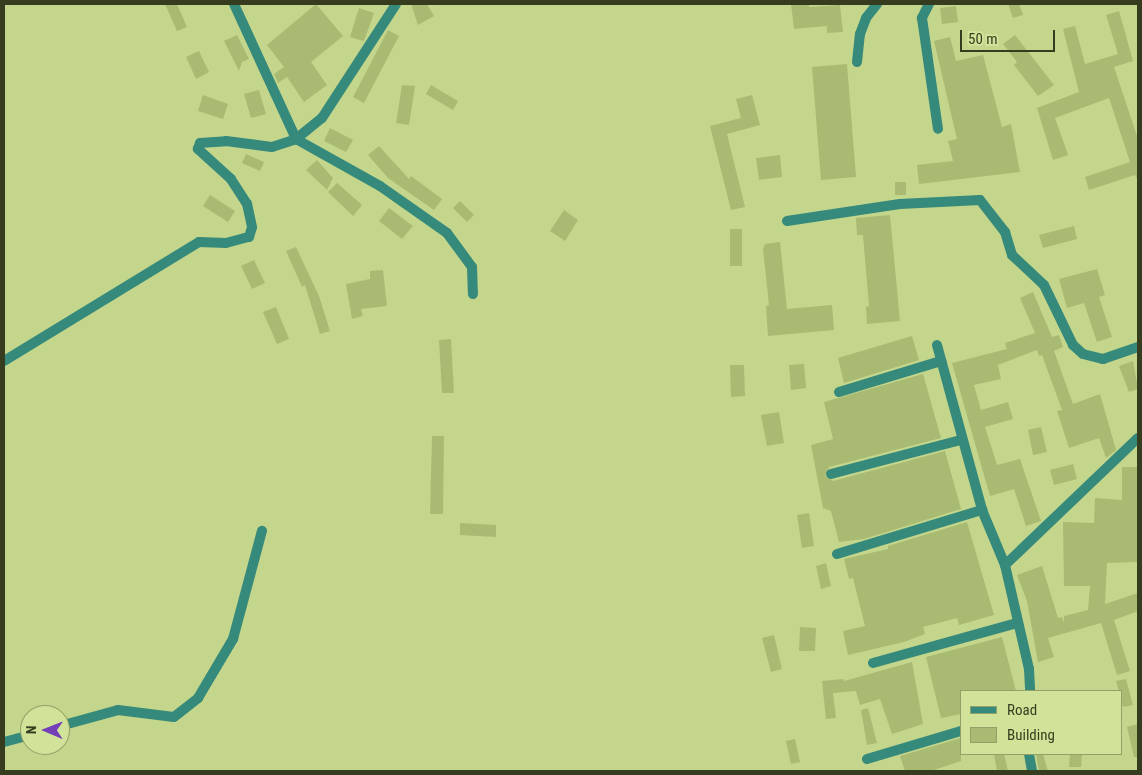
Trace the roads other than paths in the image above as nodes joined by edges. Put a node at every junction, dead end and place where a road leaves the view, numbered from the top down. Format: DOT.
graph roads {
  1 [pos="234,4"];
  2 [pos="396,4"];
  3 [pos="877,4"];
  4 [pos="929,4"];
  5 [pos="857,62"];
  6 [pos="938,129"];
  7 [pos="296,139"];
  8 [pos="787,221"];
  9 [pos="473,294"];
  10 [pos="937,345"];
  11 [pos="1138,347"];
  12 [pos="4,361"];
  13 [pos="941,361"];
  14 [pos="839,392"];
  15 [pos="1138,438"];
  16 [pos="961,440"];
  17 [pos="831,474"];
  18 [pos="982,510"];
  19 [pos="262,531"];
  20 [pos="837,554"];
  21 [pos="1005,565"];
  22 [pos="1017,623"];
  23 [pos="873,663"];
  24 [pos="1030,690"];
  25 [pos="70,723"];
  26 [pos="960,731"];
  27 [pos="20,738"];
  28 [pos="4,742"];
  29 [pos="1029,755"];
  30 [pos="867,759"];
  31 [pos="1032,771"];
  1 -- 7 [label="street"];
  2 -- 7 [label="street"];
  3 -- 5 [label="street"];
  4 -- 6 [label="street"];
  7 -- 9 [label="street"];
  7 -- 12 [label="street"];
  8 -- 11 [label="street"];
  10 -- 13 [label="street"];
  13 -- 14 [label="street"];
  13 -- 16 [label="street"];
  15 -- 21 [label="street"];
  16 -- 17 [label="street"];
  16 -- 18 [label="street"];
  18 -- 20 [label="street"];
  18 -- 21 [label="street"];
  19 -- 25 [label="street"];
  21 -- 22 [label="street"];
  22 -- 23 [label="street"];
  22 -- 24 [label="street"];
  26 -- 30 [label="street"];
  27 -- 28 [label="street"];
  29 -- 31 [label="street"];
}
